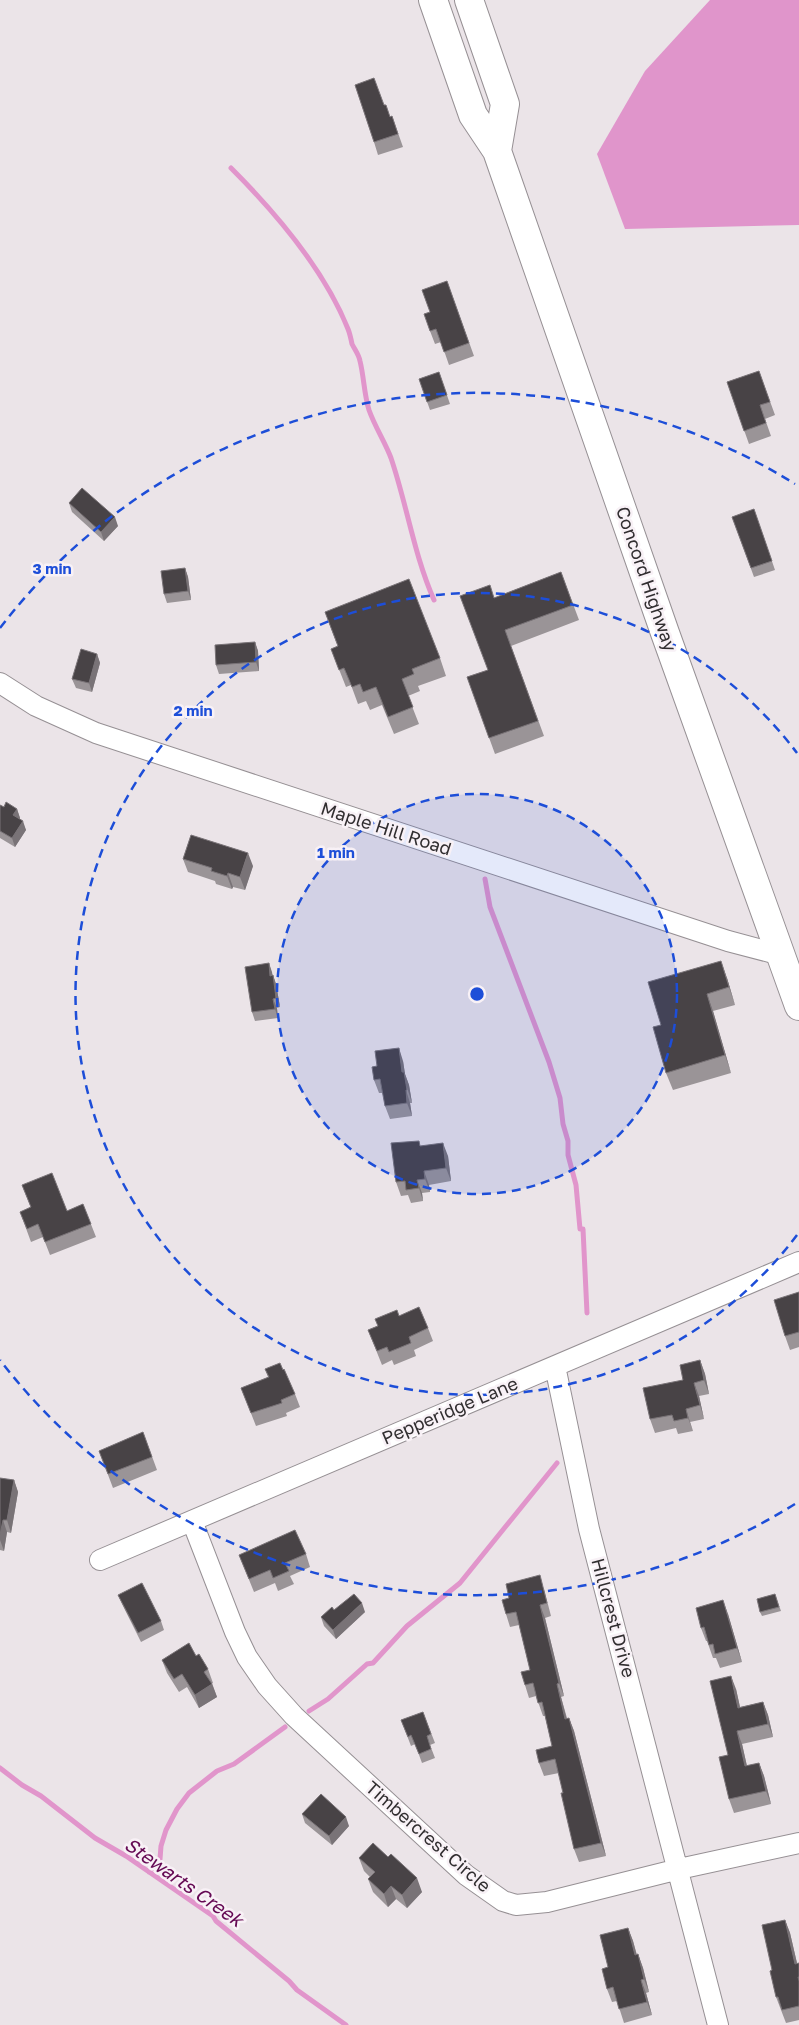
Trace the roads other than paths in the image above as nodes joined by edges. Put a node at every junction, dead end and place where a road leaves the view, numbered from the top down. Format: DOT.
graph roads {
  1 [pos="433,0"];
  2 [pos="469,0"];
  3 [pos="497,151"];
  4 [pos="0,683"];
  5 [pos="781,955"];
  6 [pos="799,1006"];
  7 [pos="799,1262"];
  8 [pos="555,1366"];
  9 [pos="192,1521"];
  10 [pos="100,1560"];
  11 [pos="799,1843"];
  12 [pos="679,1869"];
  13 [pos="718,2025"];
  1 -- 3 [label="highway, Concord Highway"];
  2 -- 3 [label="highway, Concord Highway"];
  3 -- 5 [label="highway, Concord Highway"];
  4 -- 5 [label="street, Maple Hill Road"];
  5 -- 6 [label="highway, Concord Highway"];
  7 -- 8 [label="street, Pepperidge Lane"];
  8 -- 9 [label="street, Pepperidge Lane"];
  8 -- 12 [label="street, Hillcrest Drive"];
  9 -- 10 [label="street, Pepperidge Lane"];
  9 -- 12 [label="street, Timbercrest Circle"];
  11 -- 12 [label="street, Timbercrest Circle"];
  12 -- 13 [label="street, Hillcrest Drive"];
}
